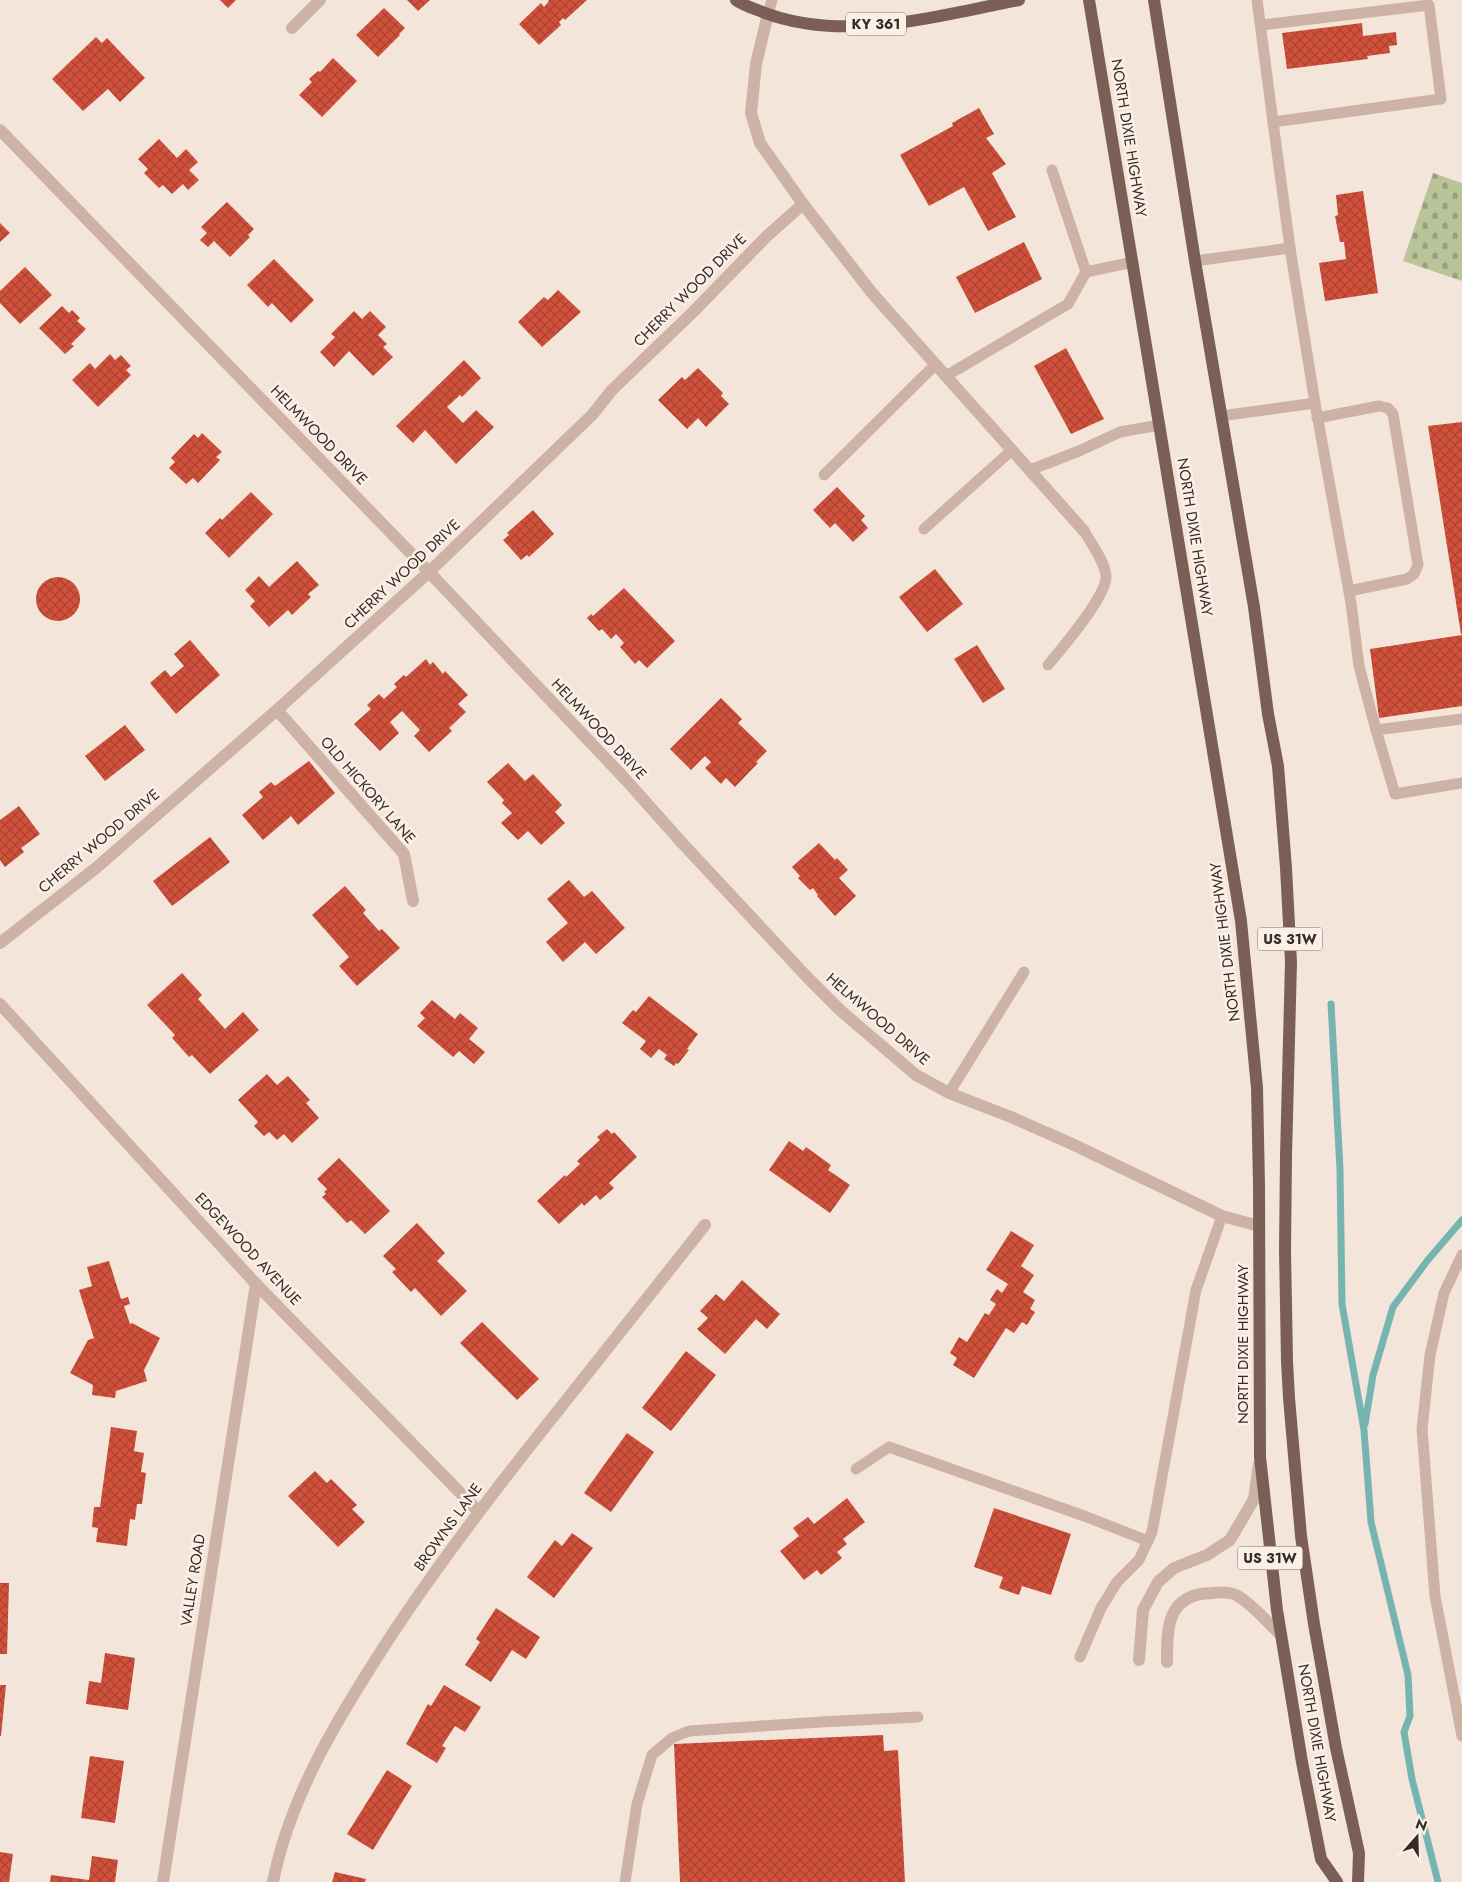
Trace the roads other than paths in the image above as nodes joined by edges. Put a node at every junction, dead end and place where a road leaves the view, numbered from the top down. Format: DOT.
graph roads {
  1 [pos="320,0"];
  2 [pos="736,0"];
  3 [pos="772,0"];
  4 [pos="1019,0"];
  5 [pos="1089,0"];
  6 [pos="1154,0"];
  7 [pos="1257,0"];
  8 [pos="768,14"];
  9 [pos="1261,25"];
  10 [pos="292,28"];
  11 [pos="1273,122"];
  12 [pos="0,130"];
  13 [pos="1052,170"];
  14 [pos="803,204"];
  15 [pos="1290,248"];
  16 [pos="1195,261"];
  17 [pos="1133,262"];
  18 [pos="1086,272"];
  19 [pos="936,364"];
  20 [pos="946,376"];
  21 [pos="1315,403"];
  22 [pos="1221,416"];
  23 [pos="1318,418"];
  24 [pos="1160,425"];
  25 [pos="1012,450"];
  26 [pos="1030,470"];
  27 [pos="824,476"];
  28 [pos="924,529"];
  29 [pos="1084,531"];
  30 [pos="429,572"];
  31 [pos="1349,591"];
  32 [pos="1048,665"];
  33 [pos="277,710"];
  34 [pos="1462,719"];
  35 [pos="1376,730"];
  36 [pos="1462,783"];
  37 [pos="413,901"];
  38 [pos="0,942"];
  39 [pos="1024,972"];
  40 [pos="0,1004"];
  41 [pos="950,1093"];
  42 [pos="1222,1216"];
  43 [pos="705,1225"];
  44 [pos="1259,1226"];
  45 [pos="1462,1255"];
  46 [pos="256,1284"];
  47 [pos="1260,1457"];
  48 [pos="856,1469"];
  49 [pos="478,1512"];
  50 [pos="1148,1541"];
  51 [pos="1281,1635"];
  52 [pos="1080,1657"];
  53 [pos="1139,1660"];
  54 [pos="1167,1662"];
  55 [pos="918,1718"];
  56 [pos="1462,1736"];
  57 [pos="162,1882"];
  58 [pos="273,1882"];
  59 [pos="625,1882"];
  60 [pos="1337,1882"];
  61 [pos="1358,1882"];
  1 -- 10 [label="street"];
  2 -- 8 [label="main road, KY 361"];
  3 -- 8 [label="lane"];
  4 -- 8 [label="main road, KY 361"];
  5 -- 17 [label="main road, NORTH DIXIE HIGHWAY / US 31W"];
  6 -- 16 [label="main road, NORTH DIXIE HIGHWAY / US 31W"];
  7 -- 9 [label="lane"];
  8 -- 14 [label="street"];
  9 -- 11 [label="lane"];
  9 -- 11 [label="lane"];
  11 -- 15 [label="lane"];
  12 -- 30 [label="street, HELMWOOD DRIVE"];
  13 -- 18 [label="lane"];
  14 -- 19 [label="street"];
  14 -- 30 [label="street, CHERRY WOOD DRIVE"];
  15 -- 16 [label="lane"];
  15 -- 21 [label="lane"];
  16 -- 22 [label="main road, NORTH DIXIE HIGHWAY / US 31W"];
  17 -- 18 [label="lane"];
  17 -- 24 [label="main road, NORTH DIXIE HIGHWAY / US 31W"];
  18 -- 20 [label="lane"];
  19 -- 20 [label="street"];
  19 -- 27 [label="lane"];
  20 -- 25 [label="street"];
  21 -- 22 [label="lane"];
  21 -- 23 [label="lane"];
  22 -- 61 [label="main road, NORTH DIXIE HIGHWAY / US 31W"];
  23 -- 31 [label="lane"];
  23 -- 31 [label="lane"];
  24 -- 26 [label="lane"];
  24 -- 44 [label="main road, NORTH DIXIE HIGHWAY / US 31W"];
  25 -- 26 [label="street"];
  25 -- 28 [label="lane"];
  26 -- 29 [label="street"];
  29 -- 32 [label="lane"];
  30 -- 33 [label="street, CHERRY WOOD DRIVE"];
  30 -- 41 [label="street, HELMWOOD DRIVE"];
  31 -- 35 [label="lane"];
  33 -- 37 [label="street, OLD HICKORY LANE"];
  33 -- 38 [label="street, CHERRY WOOD DRIVE"];
  34 -- 35 [label="lane"];
  35 -- 36 [label="lane"];
  39 -- 41 [label="lane"];
  40 -- 46 [label="street, EDGEWOOD AVENUE"];
  41 -- 42 [label="street, HELMWOOD DRIVE"];
  42 -- 44 [label="street, HELMWOOD DRIVE"];
  42 -- 50 [label="lane"];
  43 -- 49 [label="street, BROWNS LANE"];
  44 -- 47 [label="main road, NORTH DIXIE HIGHWAY / US 31W"];
  45 -- 56 [label="lane"];
  46 -- 49 [label="street, EDGEWOOD AVENUE"];
  46 -- 57 [label="street, VALLEY ROAD"];
  47 -- 51 [label="main road, NORTH DIXIE HIGHWAY / US 31W"];
  47 -- 53 [label="street"];
  48 -- 50 [label="lane"];
  49 -- 58 [label="street, BROWNS LANE"];
  50 -- 52 [label="lane"];
  51 -- 54 [label="street"];
  51 -- 60 [label="main road, NORTH DIXIE HIGHWAY / US 31W"];
  55 -- 59 [label="lane"];
}
